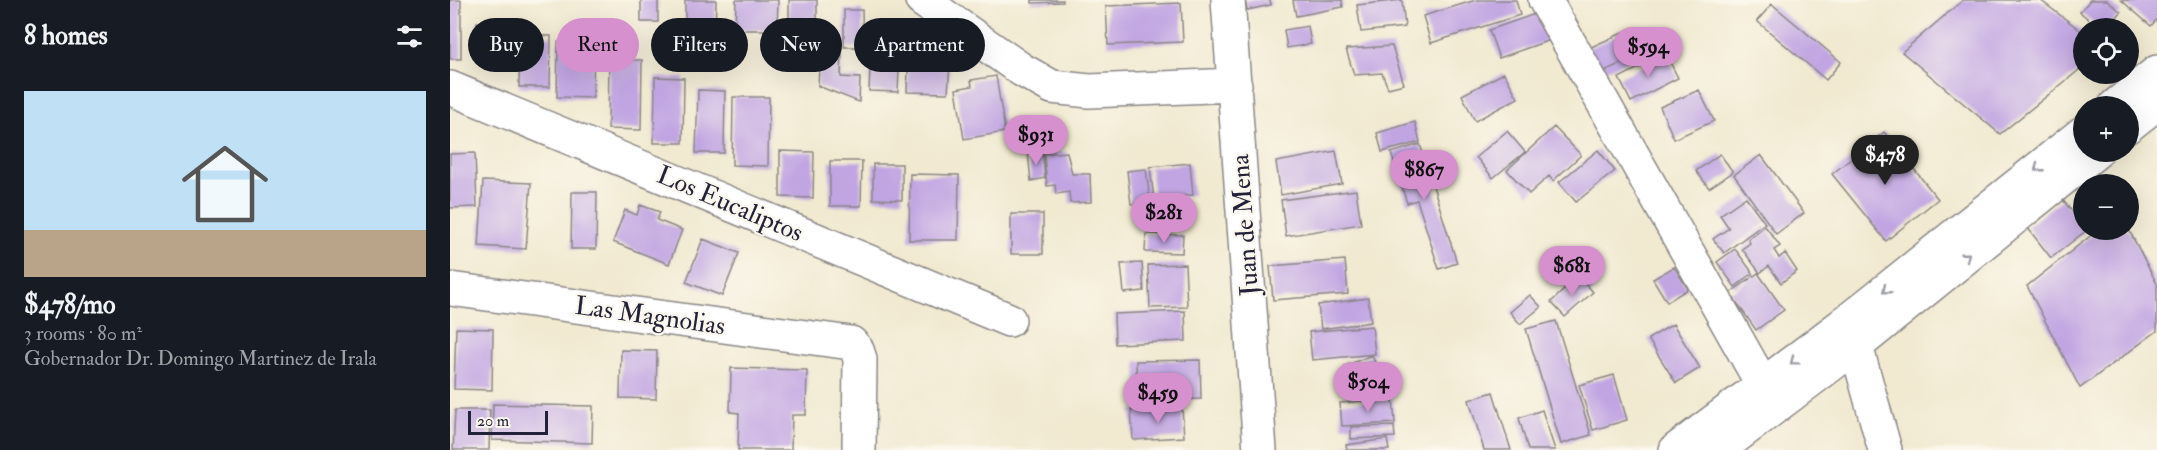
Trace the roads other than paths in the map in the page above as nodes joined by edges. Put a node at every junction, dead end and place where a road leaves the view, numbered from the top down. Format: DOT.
graph roads {
  1 [pos="922,0"];
  2 [pos="1228,0"];
  3 [pos="1545,0"];
  4 [pos="2157,72"];
  5 [pos="1235,85"];
  6 [pos="450,88"];
  7 [pos="2127,96"];
  8 [pos="2157,103"];
  9 [pos="2139,117"];
  10 [pos="2073,141"];
  11 [pos="2085,162"];
  12 [pos="450,289"];
  13 [pos="1009,320"];
  14 [pos="1856,346"];
  15 [pos="1769,396"];
  16 [pos="859,450"];
  17 [pos="1260,450"];
  18 [pos="1676,450"];
  19 [pos="1718,450"];
  20 [pos="1886,450"];
  1 -- 5 [label="street"];
  2 -- 5 [label="street, Juan de Mena"];
  3 -- 15 [label="street"];
  4 -- 7 [label="street"];
  5 -- 17 [label="street, Juan de Mena"];
  6 -- 13 [label="street, Los Eucaliptos"];
  8 -- 9 [label="street"];
  10 -- 15 [label="street, one-way"];
  14 -- 11 [label="street, one-way"];
  12 -- 16 [label="street, Las Magnolias"];
  14 -- 15 [label="street"];
  14 -- 20 [label="street"];
  15 -- 18 [label="street"];
  15 -- 19 [label="street"];
}
